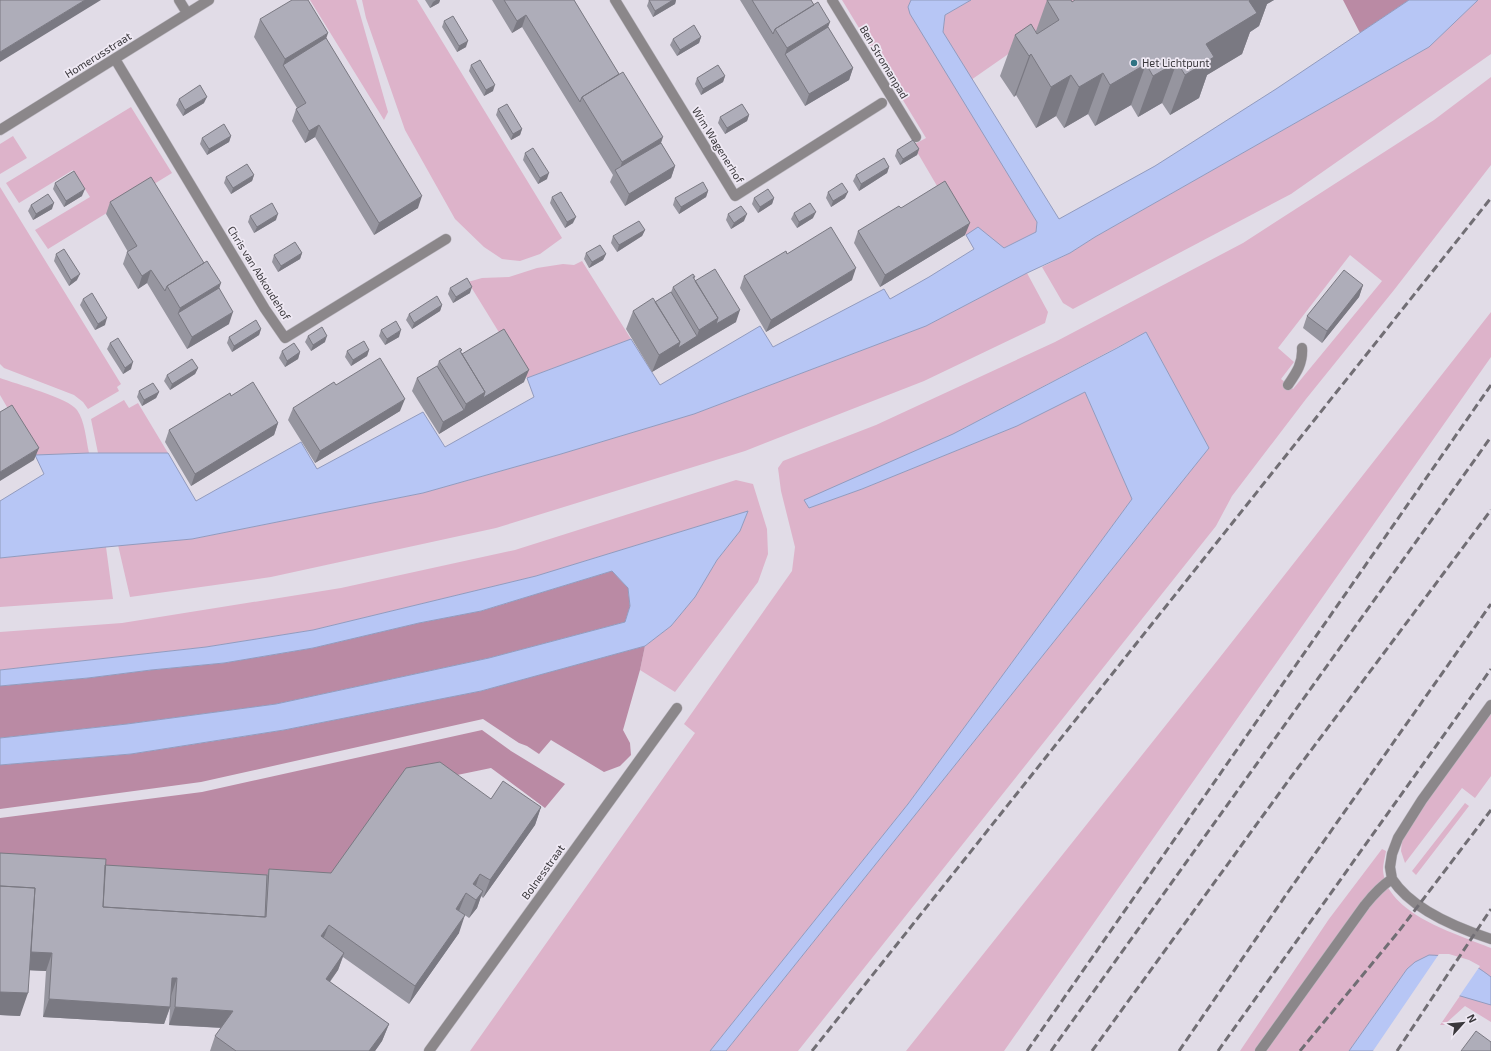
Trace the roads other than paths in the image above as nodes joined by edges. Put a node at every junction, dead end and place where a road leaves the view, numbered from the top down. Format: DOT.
graph roads {
  1 [pos="180,0"];
  2 [pos="209,0"];
  3 [pos="615,0"];
  4 [pos="832,0"];
  5 [pos="188,13"];
  6 [pos="115,59"];
  7 [pos="882,103"];
  8 [pos="0,130"];
  9 [pos="916,137"];
  10 [pos="446,239"];
  11 [pos="1302,348"];
  12 [pos="1288,385"];
  13 [pos="1491,705"];
  14 [pos="677,708"];
  15 [pos="1392,879"];
  16 [pos="1491,939"];
  17 [pos="429,1051"];
  18 [pos="1260,1051"];
  1 -- 5 [label="street"];
  2 -- 5 [label="street, Homerusstraat"];
  3 -- 7 [label="street, Wim Wagenerhof"];
  4 -- 9 [label="street, Ben Stromanpad"];
  5 -- 6 [label="street, Homerusstraat"];
  6 -- 8 [label="street, Homerusstraat"];
  6 -- 10 [label="street, Chris van Abkoudehof"];
  11 -- 12 [label="street"];
  13 -- 15 [label="street"];
  14 -- 17 [label="street, Bolnesstraat"];
  15 -- 16 [label="street"];
  15 -- 18 [label="street"];
}
